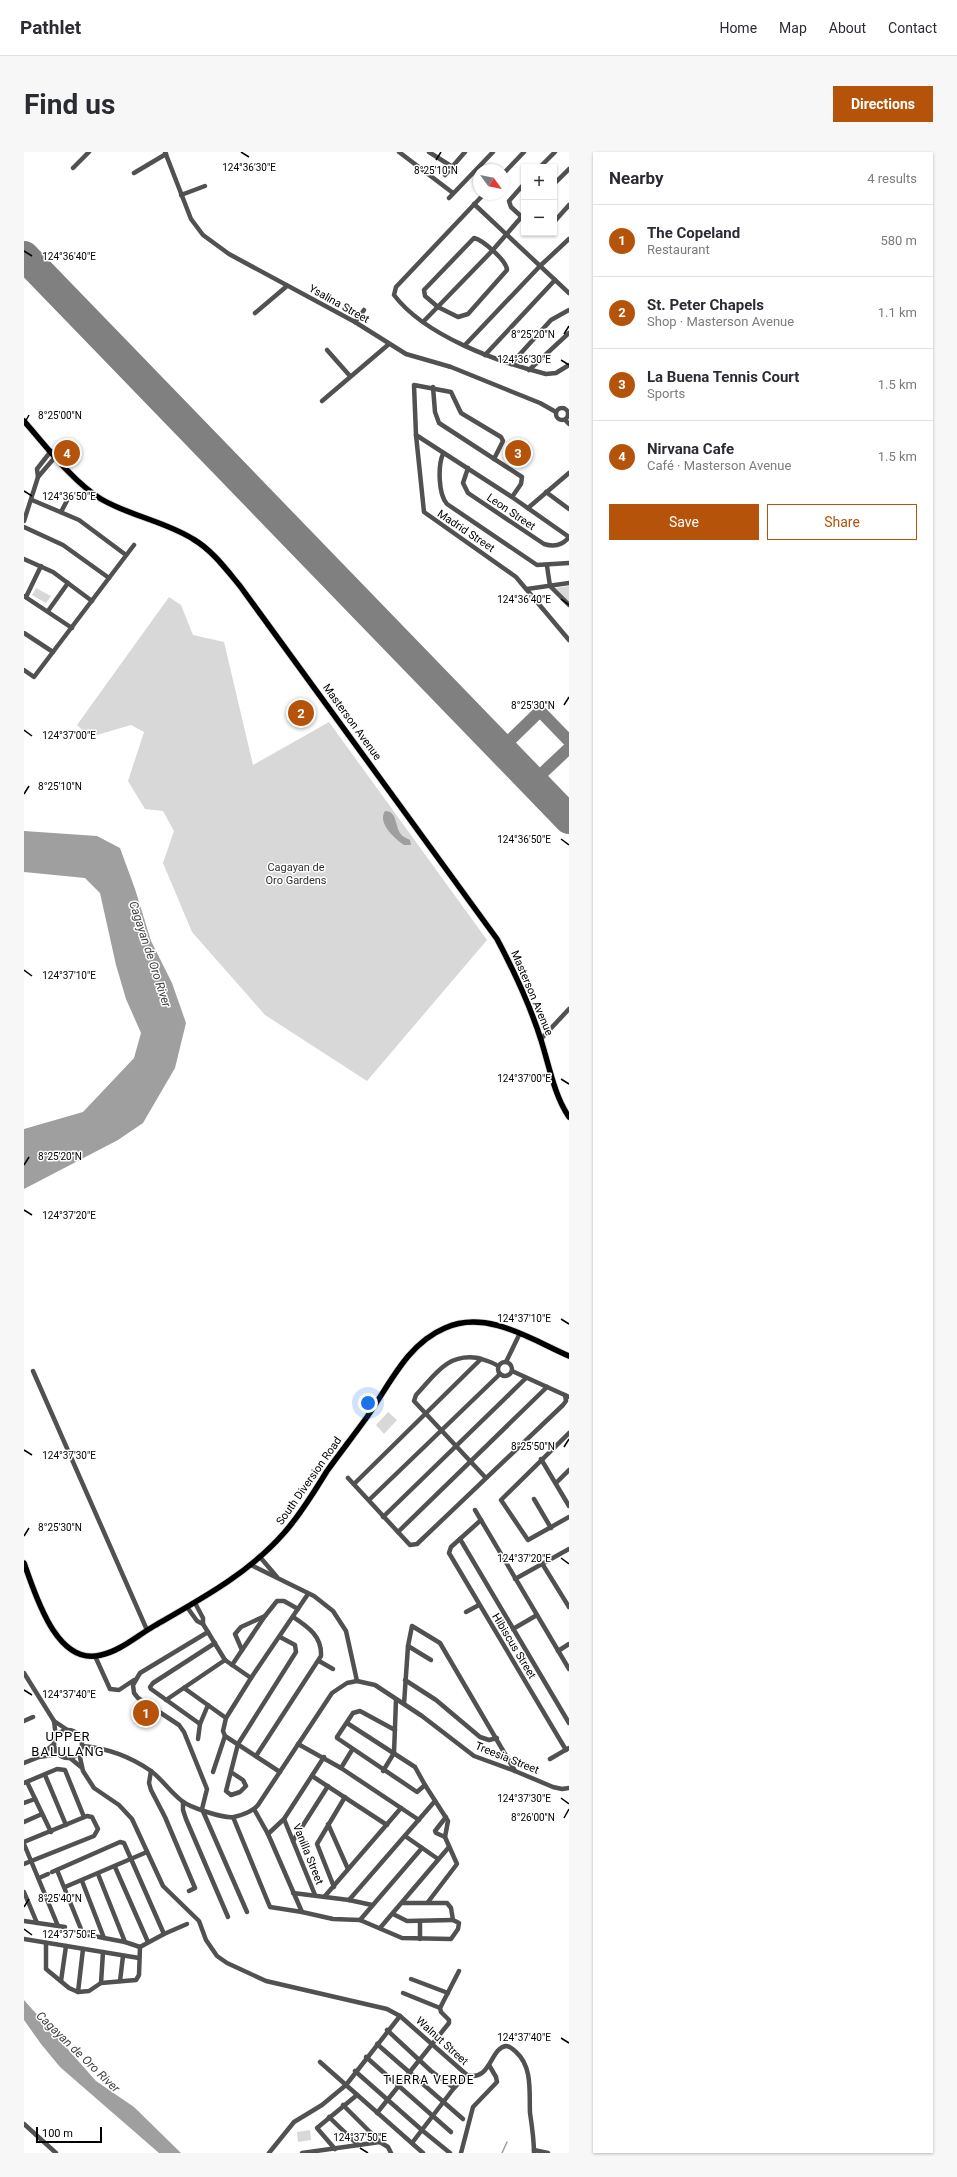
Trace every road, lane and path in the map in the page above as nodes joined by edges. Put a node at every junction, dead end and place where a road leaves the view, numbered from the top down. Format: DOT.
graph roads {
  1 [pos="89,152"];
  2 [pos="399,152"];
  3 [pos="429,152"];
  4 [pos="465,152"];
  5 [pos="493,152"];
  6 [pos="524,152"];
  7 [pos="555,152"];
  8 [pos="166,153"];
  9 [pos="543,164"];
  10 [pos="451,166"];
  11 [pos="74,168"];
  12 [pos="509,168"];
  13 [pos="569,169"];
  14 [pos="134,173"];
  15 [pos="445,175"];
  16 [pos="557,181"];
  17 [pos="205,186"];
  18 [pos="521,187"];
  19 [pos="453,193"];
  20 [pos="181,195"];
  21 [pos="449,198"];
  22 [pos="478,200"];
  23 [pos="474,204"];
  24 [pos="569,205"];
  25 [pos="521,215"];
  26 [pos="521,219"];
  27 [pos="557,219"];
  28 [pos="506,233"];
  29 [pos="569,239"];
  30 [pos="492,251"];
  31 [pos="540,266"];
  32 [pos="555,280"];
  33 [pos="287,286"];
  34 [pos="569,293"];
  35 [pos="438,307"];
  36 [pos="364,310"];
  37 [pos="569,310"];
  38 [pos="255,313"];
  39 [pos="355,322"];
  40 [pos="423,322"];
  41 [pos="569,333"];
  42 [pos="389,344"];
  43 [pos="465,345"];
  44 [pos="327,350"];
  45 [pos="485,355"];
  46 [pos="511,364"];
  47 [pos="569,364"];
  48 [pos="529,370"];
  49 [pos="350,376"];
  50 [pos="433,387"];
  51 [pos="322,401"];
  52 [pos="567,406"];
  53 [pos="556,412"];
  54 [pos="568,416"];
  55 [pos="24,421"];
  56 [pos="569,424"];
  57 [pos="416,435"];
  58 [pos="51,451"];
  59 [pos="443,454"];
  60 [pos="56,456"];
  61 [pos="494,459"];
  62 [pos="42,462"];
  63 [pos="47,467"];
  64 [pos="468,468"];
  65 [pos="569,473"];
  66 [pos="38,477"];
  67 [pos="546,492"];
  68 [pos="70,495"];
  69 [pos="512,497"];
  70 [pos="32,500"];
  71 [pos="528,508"];
  72 [pos="568,508"];
  73 [pos="61,512"];
  74 [pos="24,521"];
  75 [pos="24,527"];
  76 [pos="569,537"];
  77 [pos="134,545"];
  78 [pos="126,555"];
  79 [pos="24,559"];
  80 [pos="569,563"];
  81 [pos="41,566"];
  82 [pos="547,566"];
  83 [pos="109,578"];
  84 [pos="68,583"];
  85 [pos="569,583"];
  86 [pos="550,586"];
  87 [pos="527,589"];
  88 [pos="25,596"];
  89 [pos="92,601"];
  90 [pos="569,605"];
  91 [pos="48,611"];
  92 [pos="72,628"];
  93 [pos="24,633"];
  94 [pos="569,640"];
  95 [pos="53,652"];
  96 [pos="24,670"];
  97 [pos="569,1009"];
  98 [pos="541,1039"];
  99 [pos="569,1117"];
  100 [pos="520,1333"];
  101 [pos="569,1356"];
  102 [pos="481,1359"];
  103 [pos="506,1362"];
  104 [pos="498,1366"];
  105 [pos="33,1371"];
  106 [pos="512,1371"];
  107 [pos="500,1374"];
  108 [pos="526,1378"];
  109 [pos="547,1387"];
  110 [pos="567,1396"];
  111 [pos="425,1414"];
  112 [pos="440,1431"];
  113 [pos="569,1433"];
  114 [pos="455,1447"];
  115 [pos="541,1459"];
  116 [pos="470,1462"];
  117 [pos="569,1470"];
  118 [pos="485,1477"];
  119 [pos="348,1478"];
  120 [pos="556,1483"];
  121 [pos="354,1484"];
  122 [pos="534,1499"];
  123 [pos="368,1500"];
  124 [pos="569,1506"];
  125 [pos="475,1510"];
  126 [pos="383,1517"];
  127 [pos="569,1517"];
  128 [pos="481,1520"];
  129 [pos="551,1528"];
  130 [pos="398,1532"];
  131 [pos="460,1539"];
  132 [pos="569,1550"];
  133 [pos="260,1557"];
  134 [pos="24,1563"];
  135 [pos="251,1565"];
  136 [pos="543,1565"];
  137 [pos="515,1579"];
  138 [pos="280,1580"];
  139 [pos="308,1594"];
  140 [pos="195,1603"];
  141 [pos="479,1605"];
  142 [pos="187,1607"];
  143 [pos="569,1607"];
  144 [pos="298,1609"];
  145 [pos="466,1612"];
  146 [pos="537,1615"];
  147 [pos="265,1616"];
  148 [pos="293,1617"];
  149 [pos="203,1624"];
  150 [pos="513,1629"];
  151 [pos="147,1630"];
  152 [pos="208,1632"];
  153 [pos="280,1637"];
  154 [pos="215,1643"];
  155 [pos="569,1644"];
  156 [pos="408,1646"];
  157 [pos="242,1650"];
  158 [pos="558,1651"];
  159 [pos="95,1656"];
  160 [pos="226,1660"];
  161 [pos="431,1660"];
  162 [pos="319,1661"];
  163 [pos="232,1665"];
  164 [pos="333,1669"];
  165 [pos="569,1669"];
  166 [pos="24,1673"];
  167 [pos="251,1678"];
  168 [pos="134,1680"];
  169 [pos="405,1680"];
  170 [pos="357,1681"];
  171 [pos="184,1688"];
  172 [pos="166,1700"];
  173 [pos="396,1700"];
  174 [pos="404,1704"];
  175 [pos="208,1705"];
  176 [pos="33,1716"];
  177 [pos="226,1718"];
  178 [pos="24,1721"];
  179 [pos="54,1722"];
  180 [pos="347,1723"];
  181 [pos="569,1723"];
  182 [pos="200,1724"];
  183 [pos="66,1730"];
  184 [pos="395,1730"];
  185 [pos="225,1736"];
  186 [pos="56,1737"];
  187 [pos="497,1738"];
  188 [pos="198,1739"];
  189 [pos="54,1744"];
  190 [pos="238,1744"];
  191 [pos="298,1744"];
  192 [pos="82,1746"];
  193 [pos="567,1749"];
  194 [pos="352,1750"];
  195 [pos="79,1753"];
  196 [pos="59,1754"];
  197 [pos="394,1754"];
  198 [pos="256,1756"];
  199 [pos="39,1757"];
  200 [pos="324,1757"];
  201 [pos="70,1758"];
  202 [pos="550,1759"];
  203 [pos="24,1762"];
  204 [pos="81,1767"];
  205 [pos="341,1768"];
  206 [pos="383,1770"];
  207 [pos="151,1771"];
  208 [pos="515,1771"];
  209 [pos="213,1772"];
  210 [pos="231,1772"];
  211 [pos="280,1772"];
  212 [pos="45,1775"];
  213 [pos="312,1776"];
  214 [pos="26,1783"];
  215 [pos="425,1785"];
  216 [pos="328,1786"];
  217 [pos="569,1788"];
  218 [pos="345,1797"];
  219 [pos="35,1799"];
  220 [pos="435,1801"];
  221 [pos="183,1802"];
  222 [pos="24,1803"];
  223 [pos="401,1808"];
  224 [pos="202,1809"];
  225 [pos="254,1809"];
  226 [pos="42,1814"];
  227 [pos="84,1817"];
  228 [pos="233,1817"];
  229 [pos="446,1817"];
  230 [pos="284,1819"];
  231 [pos="419,1820"];
  232 [pos="24,1822"];
  233 [pos="328,1824"];
  234 [pos="387,1824"];
  235 [pos="66,1825"];
  236 [pos="50,1832"];
  237 [pos="268,1834"];
  238 [pos="405,1836"];
  239 [pos="445,1837"];
  240 [pos="293,1841"];
  241 [pos="24,1843"];
  242 [pos="449,1847"];
  243 [pos="422,1848"];
  244 [pos="147,1852"];
  245 [pos="131,1859"];
  246 [pos="438,1859"];
  247 [pos="31,1861"];
  248 [pos="24,1864"];
  249 [pos="115,1867"];
  250 [pos="348,1869"];
  251 [pos="57,1870"];
  252 [pos="98,1874"];
  253 [pos="39,1878"];
  254 [pos="82,1881"];
  255 [pos="334,1886"];
  256 [pos="65,1887"];
  257 [pos="189,1891"];
  258 [pos="24,1892"];
  259 [pos="293,1893"];
  260 [pos="315,1895"];
  261 [pos="325,1896"];
  262 [pos="349,1900"];
  263 [pos="428,1902"];
  264 [pos="403,1903"];
  265 [pos="372,1905"];
  266 [pos="247,1912"];
  267 [pos="302,1912"];
  268 [pos="393,1914"];
  269 [pos="228,1917"];
  270 [pos="360,1920"];
  271 [pos="453,1920"];
  272 [pos="24,1921"];
  273 [pos="420,1921"];
  274 [pos="37,1923"];
  275 [pos="187,1924"];
  276 [pos="58,1926"];
  277 [pos="65,1927"];
  278 [pos="380,1928"];
  279 [pos="164,1934"];
  280 [pos="104,1938"];
  281 [pos="420,1939"];
  282 [pos="24,1940"];
  283 [pos="125,1942"];
  284 [pos="148,1942"];
  285 [pos="46,1943"];
  286 [pos="66,1946"];
  287 [pos="140,1947"];
  288 [pos="83,1949"];
  289 [pos="102,1952"];
  290 [pos="123,1956"];
  291 [pos="139,1958"];
  292 [pos="459,1971"];
  293 [pos="411,1979"];
  294 [pos="61,1981"];
  295 [pos="120,1981"];
  296 [pos="101,1983"];
  297 [pos="78,1992"];
  298 [pos="448,1992"];
  299 [pos="404,1993"];
  300 [pos="440,2008"];
  301 [pos="400,2016"];
  302 [pos="387,2030"];
  303 [pos="377,2044"];
  304 [pos="431,2045"];
  305 [pos="366,2057"];
  306 [pos="420,2059"];
  307 [pos="320,2062"];
  308 [pos="489,2065"];
  309 [pos="355,2071"];
  310 [pos="409,2073"];
  311 [pos="467,2075"];
  312 [pos="346,2085"];
  313 [pos="399,2086"];
  314 [pos="454,2088"];
  315 [pos="356,2095"];
  316 [pos="389,2101"];
  317 [pos="443,2103"];
  318 [pos="343,2105"];
  319 [pos="377,2113"];
  320 [pos="329,2117"];
  321 [pos="433,2117"];
  322 [pos="463,2120"];
  323 [pos="24,2124"];
  324 [pos="423,2131"];
  325 [pos="451,2132"];
  326 [pos="380,2142"];
  327 [pos="412,2143"];
  328 [pos="358,2145"];
  329 [pos="335,2148"];
  330 [pos="534,2151"];
  331 [pos="56,2153"];
  332 [pos="269,2153"];
  333 [pos="302,2153"];
  334 [pos="391,2153"];
  335 [pos="423,2153"];
  336 [pos="450,2153"];
  337 [pos="461,2153"];
  338 [pos="548,2153"];
  1 -- 11 [label="street"];
  2 -- 19 [label="street"];
  3 -- 10 [label="street"];
  4 -- 10 [label="street"];
  5 -- 19 [label="street"];
  6 -- 12 [label="street"];
  7 -- 9 [label="street"];
  8 -- 14 [label="street"];
  8 -- 20 [label="street, Ysalina Street"];
  10 -- 15 [label="street"];
  13 -- 16 [label="street"];
  17 -- 20 [label="street"];
  18 -- 25 [label="street"];
  19 -- 21 [label="street"];
  20 -- 33 [label="street, Ysalina Street"];
  22 -- 23 [label="street"];
  23 -- 28 [label="street"];
  23 -- 40 [label="street"];
  24 -- 27 [label="street"];
  26 -- 28 [label="street"];
  28 -- 30 [label="street"];
  28 -- 31 [label="street"];
  29 -- 31 [label="street"];
  30 -- 35 [label="street"];
  30 -- 35 [label="street"];
  30 -- 35 [label="street"];
  31 -- 32 [label="street"];
  31 -- 43 [label="street"];
  32 -- 34 [label="street"];
  32 -- 45 [label="street"];
  33 -- 38 [label="street"];
  33 -- 39 [label="street, Ysalina Street"];
  35 -- 40 [label="street"];
  36 -- 39 [label="street"];
  37 -- 46 [label="street"];
  39 -- 42 [label="street, Ysalina Street"];
  40 -- 43 [label="street"];
  41 -- 48 [label="street"];
  42 -- 49 [label="street"];
  42 -- 53 [label="street, Ysalina Street"];
  43 -- 45 [label="street"];
  44 -- 49 [label="street"];
  45 -- 46 [label="street"];
  46 -- 48 [label="street"];
  47 -- 48 [label="street"];
  49 -- 51 [label="street"];
  50 -- 57 [label="street, Madrid Street"];
  50 -- 61 [label="street"];
  50 -- 61 [label="street"];
  52 -- 53 [label="street"];
  52 -- 54 [label="street"];
  53 -- 54 [label="street, Ysalina Street"];
  54 -- 56 [label="street"];
  55 -- 58 [label="main road, Masterson Avenue"];
  57 -- 59 [label="street"];
  57 -- 87 [label="street, Madrid Street"];
  58 -- 60 [label="main road, Masterson Avenue"];
  58 -- 62 [label="street"];
  59 -- 64 [label="street"];
  59 -- 82 [label="street"];
  60 -- 63 [label="street"];
  60 -- 98 [label="main road, Masterson Avenue"];
  61 -- 69 [label="street"];
  62 -- 63 [label="street"];
  62 -- 66 [label="street"];
  63 -- 66 [label="street"];
  64 -- 69 [label="street"];
  64 -- 76 [label="street, Leon Street"];
  65 -- 67 [label="street"];
  66 -- 70 [label="street"];
  67 -- 71 [label="street"];
  67 -- 72 [label="street"];
  68 -- 73 [label="street"];
  69 -- 71 [label="street"];
  70 -- 73 [label="street"];
  70 -- 74 [label="street"];
  71 -- 76 [label="street"];
  73 -- 78 [label="street"];
  75 -- 83 [label="street"];
  77 -- 78 [label="street"];
  78 -- 83 [label="street"];
  79 -- 81 [label="street"];
  80 -- 82 [label="street"];
  81 -- 84 [label="street"];
  81 -- 88 [label="street"];
  82 -- 86 [label="street"];
  83 -- 89 [label="street"];
  84 -- 89 [label="street"];
  84 -- 91 [label="street"];
  85 -- 86 [label="street"];
  86 -- 87 [label="street"];
  86 -- 90 [label="street"];
  87 -- 94 [label="street, Madrid Street"];
  88 -- 91 [label="street"];
  89 -- 92 [label="street"];
  91 -- 92 [label="street"];
  92 -- 95 [label="street"];
  93 -- 95 [label="street"];
  95 -- 96 [label="street"];
  97 -- 98 [label="street"];
  98 -- 99 [label="main road, Masterson Avenue"];
  100 -- 101 [label="main road, South Diversion Road"];
  100 -- 103 [label="street"];
  100 -- 133 [label="main road, South Diversion Road"];
  102 -- 104 [label="street"];
  102 -- 111 [label="street"];
  102 -- 111 [label="street"];
  103 -- 104 [label="street"];
  103 -- 106 [label="street"];
  104 -- 107 [label="street"];
  105 -- 151 [label="street"];
  106 -- 107 [label="street"];
  106 -- 108 [label="street"];
  107 -- 112 [label="street"];
  108 -- 109 [label="street"];
  108 -- 114 [label="street"];
  109 -- 110 [label="street"];
  109 -- 116 [label="street"];
  110 -- 118 [label="street"];
  111 -- 112 [label="street"];
  111 -- 121 [label="street"];
  112 -- 114 [label="street"];
  112 -- 123 [label="street"];
  113 -- 115 [label="street"];
  114 -- 116 [label="street"];
  114 -- 126 [label="street"];
  115 -- 120 [label="street"];
  115 -- 129 [label="street"];
  116 -- 118 [label="street"];
  116 -- 130 [label="street"];
  117 -- 120 [label="street"];
  118 -- 130 [label="street"];
  119 -- 121 [label="street"];
  120 -- 124 [label="street"];
  121 -- 123 [label="street"];
  122 -- 129 [label="street"];
  123 -- 126 [label="street"];
  125 -- 128 [label="street"];
  126 -- 130 [label="street"];
  127 -- 129 [label="street"];
  128 -- 131 [label="street"];
  128 -- 137 [label="street"];
  131 -- 141 [label="street, Hibiscus Street"];
  131 -- 150 [label="street"];
  132 -- 136 [label="street"];
  133 -- 135 [label="main road, South Diversion Road"];
  133 -- 138 [label="street"];
  134 -- 159 [label="main road"];
  135 -- 138 [label="street"];
  135 -- 140 [label="main road, South Diversion Road"];
  136 -- 137 [label="street"];
  136 -- 143 [label="street"];
  137 -- 146 [label="street"];
  138 -- 139 [label="street"];
  139 -- 144 [label="street"];
  139 -- 170 [label="street"];
  140 -- 142 [label="main road, South Diversion Road"];
  140 -- 149 [label="street"];
  141 -- 145 [label="street"];
  141 -- 193 [label="street, Hibiscus Street"];
  142 -- 149 [label="street"];
  142 -- 151 [label="main road, South Diversion Road"];
  144 -- 147 [label="street"];
  144 -- 148 [label="street"];
  146 -- 150 [label="street"];
  146 -- 158 [label="street"];
  147 -- 157 [label="street"];
  147 -- 157 [label="street"];
  148 -- 153 [label="street"];
  148 -- 162 [label="street"];
  149 -- 152 [label="street"];
  150 -- 181 [label="street"];
  151 -- 159 [label="main road, South Diversion Road"];
  152 -- 154 [label="street"];
  152 -- 168 [label="street"];
  153 -- 167 [label="street"];
  153 -- 190 [label="street"];
  154 -- 160 [label="street"];
  154 -- 172 [label="street"];
  155 -- 158 [label="street"];
  156 -- 161 [label="street"];
  156 -- 169 [label="street"];
  156 -- 187 [label="street"];
  157 -- 163 [label="street"];
  158 -- 165 [label="street"];
  159 -- 168 [label="street"];
  160 -- 163 [label="street"];
  160 -- 171 [label="street"];
  162 -- 164 [label="street"];
  162 -- 198 [label="street"];
  163 -- 167 [label="street"];
  166 -- 179 [label="street"];
  167 -- 177 [label="street"];
  168 -- 224 [label="street"];
  169 -- 174 [label="street"];
  169 -- 187 [label="street"];
  170 -- 173 [label="street, Treesia Street"];
  170 -- 191 [label="street"];
  171 -- 172 [label="street"];
  171 -- 175 [label="street"];
  172 -- 182 [label="street"];
  173 -- 174 [label="street, Treesia Street"];
  173 -- 184 [label="street"];
  174 -- 208 [label="street, Treesia Street"];
  175 -- 177 [label="street"];
  175 -- 182 [label="street"];
  176 -- 178 [label="street"];
  177 -- 185 [label="street"];
  179 -- 183 [label="street"];
  179 -- 186 [label="street"];
  180 -- 184 [label="street"];
  180 -- 194 [label="street"];
  180 -- 197 [label="street"];
  182 -- 188 [label="street"];
  183 -- 186 [label="street"];
  183 -- 192 [label="street"];
  184 -- 197 [label="street"];
  185 -- 190 [label="street"];
  185 -- 209 [label="street"];
  186 -- 189 [label="street"];
  187 -- 208 [label="street"];
  189 -- 196 [label="street"];
  189 -- 199 [label="street"];
  190 -- 198 [label="street"];
  190 -- 210 [label="street"];
  191 -- 200 [label="street"];
  191 -- 211 [label="street"];
  192 -- 195 [label="street"];
  192 -- 207 [label="street"];
  193 -- 202 [label="street"];
  194 -- 205 [label="street"];
  194 -- 206 [label="street"];
  195 -- 201 [label="street"];
  195 -- 204 [label="street"];
  196 -- 199 [label="street"];
  196 -- 201 [label="street"];
  197 -- 206 [label="street"];
  197 -- 215 [label="street"];
  198 -- 211 [label="street"];
  199 -- 203 [label="street"];
  200 -- 205 [label="street"];
  200 -- 213 [label="street"];
  201 -- 204 [label="street"];
  204 -- 244 [label="street, Walnut Street"];
  205 -- 223 [label="street"];
  206 -- 215 [label="street"];
  207 -- 221 [label="street"];
  207 -- 257 [label="street"];
  208 -- 217 [label="street, Treesia Street"];
  210 -- 210 [label="street"];
  211 -- 225 [label="street"];
  212 -- 214 [label="street"];
  212 -- 227 [label="street"];
  212 -- 235 [label="street"];
  213 -- 216 [label="street"];
  213 -- 230 [label="street"];
  214 -- 219 [label="street"];
  215 -- 220 [label="street"];
  216 -- 218 [label="street"];
  216 -- 240 [label="street"];
  218 -- 233 [label="street"];
  218 -- 234 [label="street"];
  219 -- 222 [label="street"];
  219 -- 226 [label="street"];
  220 -- 229 [label="street"];
  220 -- 231 [label="street"];
  221 -- 224 [label="street"];
  221 -- 269 [label="street"];
  223 -- 231 [label="street"];
  223 -- 234 [label="street"];
  224 -- 228 [label="street"];
  224 -- 266 [label="street"];
  225 -- 228 [label="street"];
  225 -- 237 [label="street"];
  226 -- 232 [label="street"];
  226 -- 236 [label="street"];
  227 -- 235 [label="street"];
  227 -- 247 [label="street"];
  228 -- 267 [label="street"];
  229 -- 239 [label="street"];
  229 -- 239 [label="street"];
  230 -- 237 [label="street"];
  230 -- 240 [label="street, Vanilla Street"];
  231 -- 238 [label="street"];
  233 -- 250 [label="street"];
  233 -- 255 [label="street"];
  234 -- 250 [label="street"];
  235 -- 236 [label="street"];
  236 -- 241 [label="street"];
  237 -- 259 [label="street"];
  238 -- 243 [label="street"];
  238 -- 262 [label="street"];
  239 -- 242 [label="street"];
  240 -- 260 [label="street, Vanilla Street"];
  241 -- 247 [label="street"];
  242 -- 246 [label="street"];
  242 -- 263 [label="street"];
  243 -- 246 [label="street"];
  243 -- 265 [label="street"];
  244 -- 245 [label="street"];
  244 -- 301 [label="street, Walnut Street"];
  245 -- 249 [label="street"];
  245 -- 251 [label="street"];
  245 -- 279 [label="street"];
  246 -- 264 [label="street"];
  247 -- 248 [label="street"];
  247 -- 253 [label="street"];
  249 -- 252 [label="street"];
  249 -- 284 [label="street"];
  250 -- 255 [label="street"];
  251 -- 253 [label="street"];
  251 -- 256 [label="street"];
  252 -- 254 [label="street"];
  252 -- 283 [label="street"];
  253 -- 276 [label="street"];
  254 -- 256 [label="street"];
  254 -- 280 [label="street"];
  255 -- 261 [label="street"];
  256 -- 280 [label="street"];
  258 -- 274 [label="street"];
  259 -- 260 [label="street"];
  259 -- 267 [label="street"];
  260 -- 261 [label="street"];
  261 -- 262 [label="street"];
  262 -- 265 [label="street"];
  263 -- 264 [label="street"];
  263 -- 271 [label="street"];
  264 -- 268 [label="street"];
  265 -- 270 [label="street"];
  267 -- 270 [label="street"];
  268 -- 273 [label="street"];
  268 -- 278 [label="street"];
  270 -- 278 [label="street"];
  271 -- 273 [label="street"];
  271 -- 281 [label="street"];
  272 -- 274 [label="street"];
  273 -- 281 [label="street"];
  274 -- 276 [label="street"];
  275 -- 279 [label="street"];
  276 -- 277 [label="street"];
  278 -- 281 [label="street"];
  279 -- 284 [label="street"];
  280 -- 283 [label="street"];
  282 -- 285 [label="street"];
  283 -- 287 [label="street"];
  284 -- 287 [label="street"];
  285 -- 286 [label="street"];
  285 -- 294 [label="street"];
  286 -- 288 [label="street"];
  286 -- 294 [label="street"];
  287 -- 291 [label="street"];
  288 -- 289 [label="street"];
  288 -- 297 [label="street"];
  289 -- 290 [label="street"];
  289 -- 296 [label="street"];
  290 -- 291 [label="street"];
  290 -- 295 [label="street"];
  291 -- 295 [label="street"];
  292 -- 298 [label="street"];
  293 -- 298 [label="street"];
  294 -- 297 [label="street"];
  295 -- 296 [label="street"];
  296 -- 297 [label="street"];
  298 -- 300 [label="street"];
  299 -- 300 [label="street"];
  300 -- 304 [label="street"];
  301 -- 302 [label="street"];
  301 -- 304 [label="street, Walnut Street"];
  302 -- 303 [label="street"];
  302 -- 306 [label="street"];
  303 -- 305 [label="street"];
  303 -- 310 [label="street"];
  304 -- 306 [label="street"];
  304 -- 311 [label="street, Walnut Street"];
  305 -- 309 [label="street"];
  305 -- 313 [label="street"];
  306 -- 310 [label="street"];
  306 -- 314 [label="street"];
  307 -- 312 [label="street"];
  308 -- 311 [label="street, Walnut Street"];
  308 -- 330 [label="street, Walnut Street"];
  308 -- 337 [label="street"];
  309 -- 312 [label="street"];
  309 -- 316 [label="street"];
  310 -- 313 [label="street"];
  310 -- 317 [label="street"];
  311 -- 314 [label="street"];
  312 -- 315 [label="street"];
  312 -- 332 [label="street"];
  313 -- 316 [label="street"];
  313 -- 321 [label="street"];
  314 -- 317 [label="street"];
  315 -- 318 [label="street"];
  315 -- 319 [label="street"];
  316 -- 319 [label="street"];
  316 -- 324 [label="street"];
  317 -- 321 [label="street"];
  317 -- 322 [label="street"];
  318 -- 320 [label="street"];
  318 -- 326 [label="street"];
  319 -- 327 [label="street"];
  320 -- 328 [label="street"];
  320 -- 329 [label="street"];
  321 -- 324 [label="street"];
  321 -- 325 [label="street"];
  323 -- 331 [label="street"];
  324 -- 327 [label="street"];
  324 -- 336 [label="street"];
  326 -- 328 [label="street"];
  326 -- 334 [label="street"];
  327 -- 335 [label="street"];
  328 -- 329 [label="street"];
  329 -- 333 [label="street"];
  330 -- 338 [label="street"];
}
